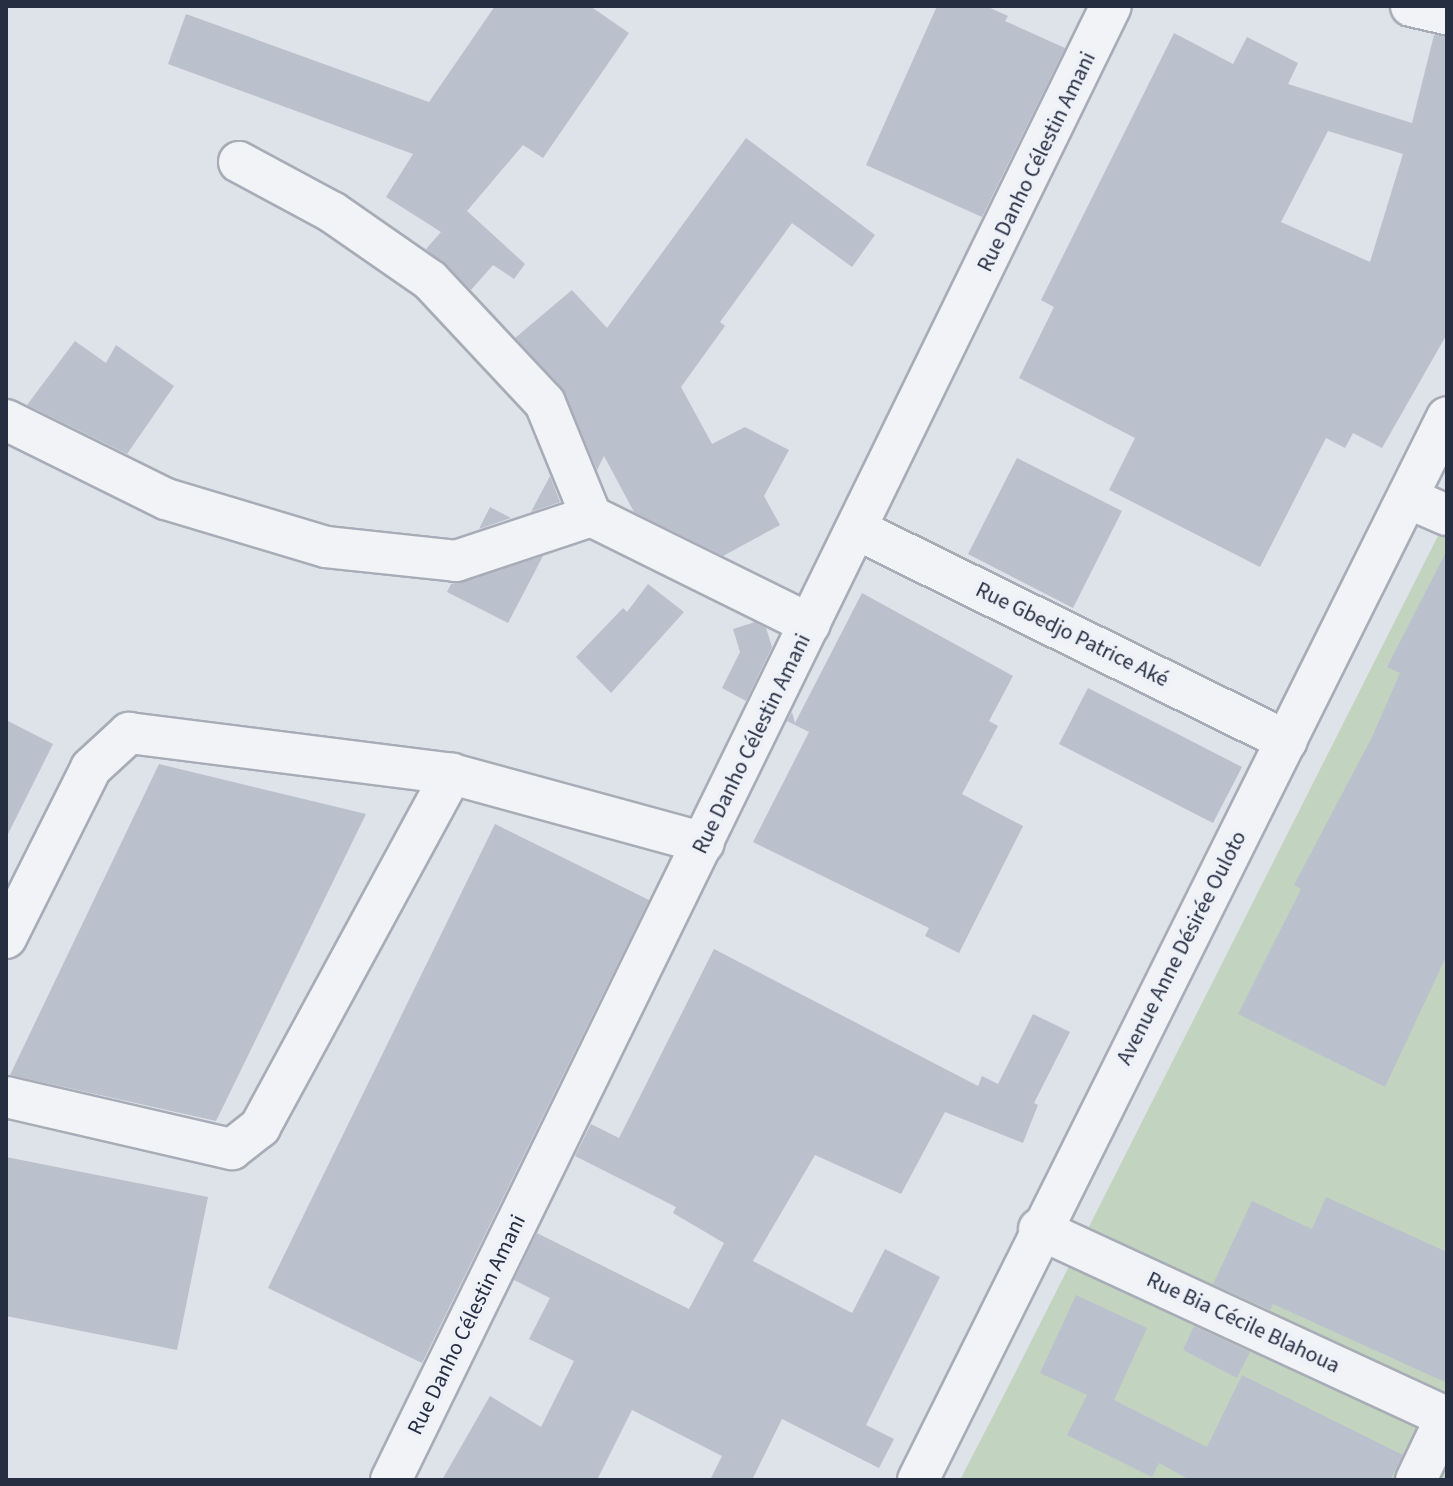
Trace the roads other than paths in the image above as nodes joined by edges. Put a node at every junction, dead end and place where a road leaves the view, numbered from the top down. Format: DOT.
graph roads {
  1 [pos="1111,6"];
  2 [pos="1411,6"];
  3 [pos="1447,14"];
  4 [pos="239,162"];
  5 [pos="1447,417"];
  6 [pos="6,420"];
  7 [pos="1410,499"];
  8 [pos="1447,515"];
  9 [pos="591,516"];
  10 [pos="856,529"];
  11 [pos="810,624"];
  12 [pos="1287,741"];
  13 [pos="452,774"];
  14 [pos="704,843"];
  15 [pos="6,938"];
  16 [pos="6,1097"];
  17 [pos="1039,1229"];
  18 [pos="1447,1416"];
  19 [pos="391,1480"];
  20 [pos="918,1480"];
  21 [pos="1416,1480"];
  1 -- 10 [label="street, Rue Danho Célestin Amani"];
  2 -- 3 [label="street"];
  4 -- 9 [label="street"];
  5 -- 7 [label="street, Avenue Anne Désirée Ouloto"];
  6 -- 9 [label="street"];
  7 -- 8 [label="street"];
  7 -- 12 [label="street, Avenue Anne Désirée Ouloto"];
  9 -- 11 [label="street"];
  10 -- 11 [label="street, Rue Danho Célestin Amani"];
  10 -- 12 [label="street, Rue Gbedjo Patrice Aké"];
  11 -- 14 [label="street, Rue Danho Célestin Amani"];
  12 -- 17 [label="street, Avenue Anne Désirée Ouloto"];
  13 -- 14 [label="street"];
  13 -- 15 [label="street"];
  13 -- 16 [label="street"];
  14 -- 19 [label="street, Rue Danho Célestin Amani"];
  17 -- 18 [label="street, Rue Bia Cécile Blahoua"];
  17 -- 20 [label="street, Avenue Anne Désirée Ouloto"];
  18 -- 21 [label="street"];
}
